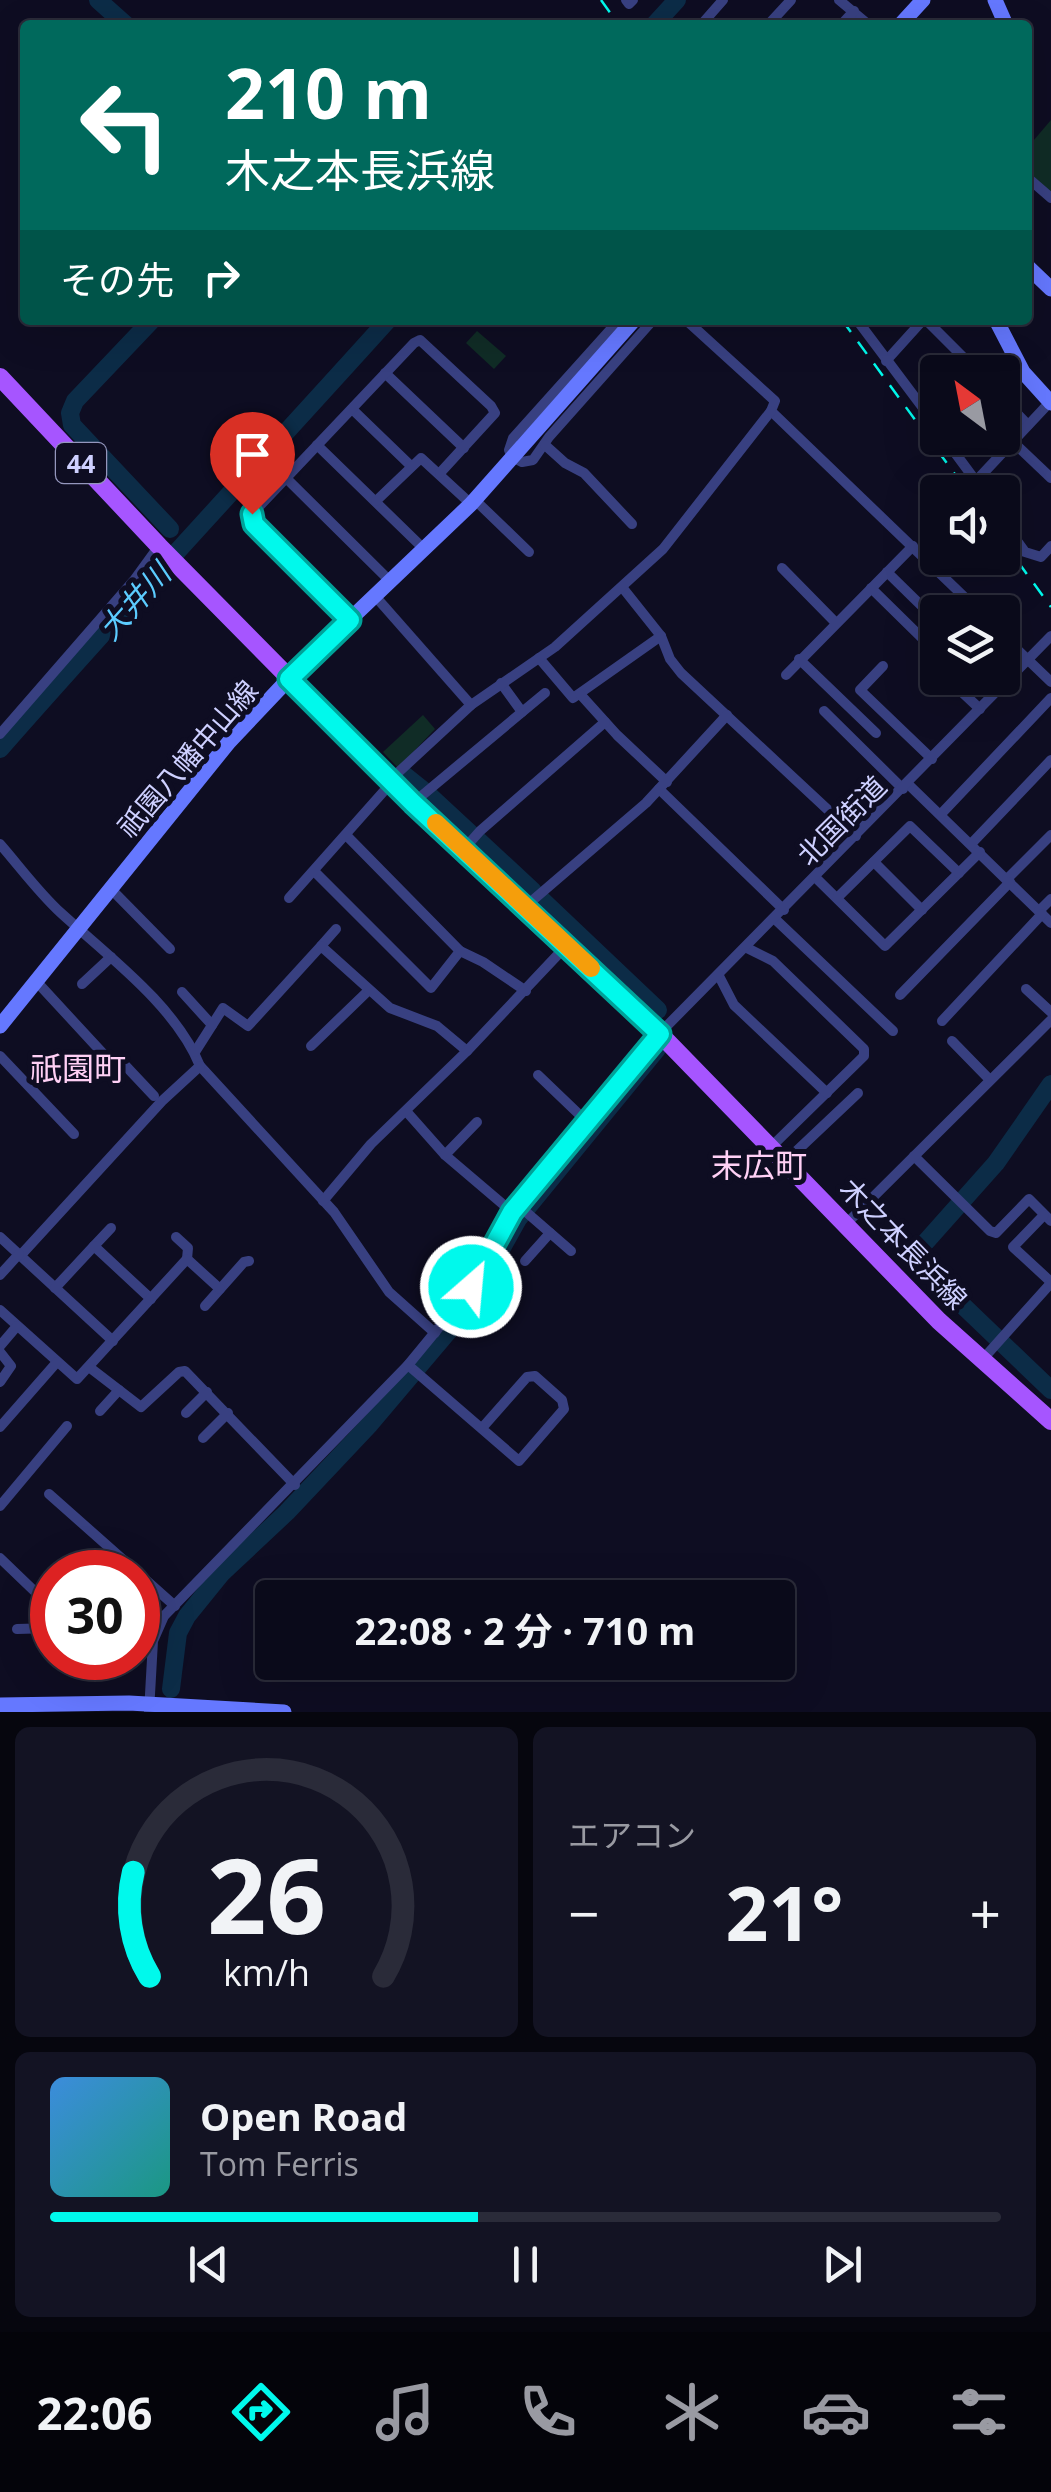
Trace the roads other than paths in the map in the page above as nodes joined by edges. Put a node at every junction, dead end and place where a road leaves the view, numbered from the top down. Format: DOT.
graph roads {
  1 [pos="723,0"];
  2 [pos="790,0"];
  3 [pos="839,0"];
  4 [pos="923,0"];
  5 [pos="854,11"];
  6 [pos="705,20"];
  7 [pos="772,20"];
  8 [pos="846,20"];
  9 [pos="863,20"];
  10 [pos="903,20"];
  11 [pos="1032,181"];
  12 [pos="1051,198"];
  13 [pos="1032,270"];
  14 [pos="1051,288"];
  15 [pos="615,325"];
  16 [pos="630,325"];
  17 [pos="649,325"];
  18 [pos="691,325"];
  19 [pos="861,325"];
  20 [pos="919,325"];
  21 [pos="929,325"];
  22 [pos="999,325"];
  23 [pos="960,355"];
  24 [pos="886,360"];
  25 [pos="386,373"];
  26 [pos="0,377"];
  27 [pos="1050,403"];
  28 [pos="920,404"];
  29 [pos="352,409"];
  30 [pos="771,411"];
  31 [pos="1020,417"];
  32 [pos="1028,426"];
  33 [pos="1020,435"];
  34 [pos="318,445"];
  35 [pos="546,445"];
  36 [pos="464,448"];
  37 [pos="1020,449"];
  38 [pos="957,455"];
  39 [pos="1000,455"];
  40 [pos="512,458"];
  41 [pos="410,465"];
  42 [pos="440,473"];
  43 [pos="972,475"];
  44 [pos="981,475"];
  45 [pos="286,478"];
  46 [pos="1051,478"];
  47 [pos="376,501"];
  48 [pos="473,502"];
  49 [pos="632,524"];
  50 [pos="1020,545"];
  51 [pos="913,546"];
  52 [pos="1051,546"];
  53 [pos="160,547"];
  54 [pos="425,550"];
  55 [pos="529,552"];
  56 [pos="782,568"];
  57 [pos="887,572"];
  58 [pos="390,581"];
  59 [pos="622,587"];
  60 [pos="871,588"];
  61 [pos="963,595"];
  62 [pos="375,596"];
  63 [pos="920,604"];
  64 [pos="350,620"];
  65 [pos="836,622"];
  66 [pos="661,636"];
  67 [pos="920,636"];
  68 [pos="1051,636"];
  69 [pos="1020,652"];
  70 [pos="538,658"];
  71 [pos="800,658"];
  72 [pos="1028,660"];
  73 [pos="883,666"];
  74 [pos="1020,666"];
  75 [pos="786,674"];
  76 [pos="289,679"];
  77 [pos="1051,682"];
  78 [pos="501,683"];
  79 [pos="545,692"];
  80 [pos="580,694"];
  81 [pos="965,695"];
  82 [pos="989,695"];
  83 [pos="1051,698"];
  84 [pos="471,705"];
  85 [pos="980,709"];
  86 [pos="824,711"];
  87 [pos="522,712"];
  88 [pos="726,715"];
  89 [pos="605,722"];
  90 [pos="876,733"];
  91 [pos="0,734"];
  92 [pos="932,759"];
  93 [pos="1051,760"];
  94 [pos="391,782"];
  95 [pos="663,785"];
  96 [pos="906,787"];
  97 [pos="413,803"];
  98 [pos="940,814"];
  99 [pos="1051,834"];
  100 [pos="346,835"];
  101 [pos="856,836"];
  102 [pos="0,844"];
  103 [pos="976,848"];
  104 [pos="464,849"];
  105 [pos="874,862"];
  106 [pos="314,871"];
  107 [pos="959,873"];
  108 [pos="816,878"];
  109 [pos="1008,881"];
  110 [pos="110,888"];
  111 [pos="289,898"];
  112 [pos="837,898"];
  113 [pos="1051,899"];
  114 [pos="526,906"];
  115 [pos="922,910"];
  116 [pos="780,915"];
  117 [pos="1044,916"];
  118 [pos="79,926"];
  119 [pos="336,928"];
  120 [pos="567,945"];
  121 [pos="321,946"];
  122 [pos="747,948"];
  123 [pos="170,949"];
  124 [pos="460,952"];
  125 [pos="111,957"];
  126 [pos="718,976"];
  127 [pos="36,981"];
  128 [pos="82,984"];
  129 [pos="1026,989"];
  130 [pos="369,990"];
  131 [pos="526,991"];
  132 [pos="182,992"];
  133 [pos="900,996"];
  134 [pos="1051,1016"];
  135 [pos="942,1021"];
  136 [pos="212,1025"];
  137 [pos="0,1026"];
  138 [pos="892,1032"];
  139 [pos="660,1034"];
  140 [pos="952,1041"];
  141 [pos="311,1046"];
  142 [pos="466,1051"];
  143 [pos="195,1052"];
  144 [pos="0,1056"];
  145 [pos="200,1066"];
  146 [pos="538,1075"];
  147 [pos="990,1080"];
  148 [pos="828,1093"];
  149 [pos="858,1093"];
  150 [pos="154,1096"];
  151 [pos="406,1112"];
  152 [pos="586,1121"];
  153 [pos="477,1122"];
  154 [pos="74,1134"];
  155 [pos="771,1146"];
  156 [pos="445,1155"];
  157 [pos="914,1156"];
  158 [pos="786,1162"];
  159 [pos="323,1200"];
  160 [pos="519,1209"];
  161 [pos="1048,1218"];
  162 [pos="847,1223"];
  163 [pos="111,1228"];
  164 [pos="550,1233"];
  165 [pos="176,1237"];
  166 [pos="0,1238"];
  167 [pos="94,1246"];
  168 [pos="572,1252"];
  169 [pos="19,1255"];
  170 [pos="187,1260"];
  171 [pos="249,1261"];
  172 [pos="526,1262"];
  173 [pos="0,1275"];
  174 [pos="1051,1282"];
  175 [pos="55,1288"];
  176 [pos="220,1289"];
  177 [pos="151,1299"];
  178 [pos="205,1306"];
  179 [pos="0,1310"];
  180 [pos="17,1326"];
  181 [pos="435,1333"];
  182 [pos="113,1341"];
  183 [pos="0,1349"];
  184 [pos="987,1355"];
  185 [pos="57,1362"];
  186 [pos="88,1367"];
  187 [pos="413,1369"];
  188 [pos="0,1382"];
  189 [pos="118,1390"];
  190 [pos="207,1392"];
  191 [pos="100,1412"];
  192 [pos="186,1413"];
  193 [pos="228,1413"];
  194 [pos="1051,1421"];
  195 [pos="67,1426"];
  196 [pos="0,1427"];
  197 [pos="482,1428"];
  198 [pos="203,1438"];
  199 [pos="294,1485"];
  200 [pos="48,1494"];
  201 [pos="0,1506"];
  202 [pos="111,1550"];
  203 [pos="0,1558"];
  204 [pos="30,1587"];
  205 [pos="160,1593"];
  206 [pos="175,1606"];
  207 [pos="160,1616"];
  208 [pos="164,1616"];
  209 [pos="17,1629"];
  210 [pos="30,1629"];
  211 [pos="0,1706"];
  212 [pos="149,1708"];
  213 [pos="284,1712"];
  1 -- 6 [label="street"];
  2 -- 7 [label="street"];
  3 -- 5 [label="street"];
  4 -- 10 [label="main road"];
  5 -- 8 [label="street"];
  5 -- 9 [label="street"];
  11 -- 12 [label="street"];
  13 -- 14 [label="main road"];
  15 -- 40 [label="street"];
  16 -- 40 [label="main road, 祇園八幡中山線"];
  17 -- 35 [label="street"];
  18 -- 30 [label="street"];
  19 -- 24 [label="street"];
  20 -- 24 [label="street"];
  21 -- 23 [label="street"];
  22 -- 27 [label="main road"];
  24 -- 28 [label="street"];
  25 -- 29 [label="street"];
  25 -- 36 [label="street"];
  25 -- 36 [label="street"];
  26 -- 53 [label="main road, 木之本長浜線 / 44"];
  27 -- 32 [label="street"];
  29 -- 34 [label="street"];
  29 -- 41 [label="street"];
  30 -- 51 [label="street"];
  30 -- 59 [label="street"];
  31 -- 32 [label="street"];
  32 -- 33 [label="street"];
  34 -- 45 [label="street"];
  34 -- 47 [label="street"];
  35 -- 40 [label="street"];
  35 -- 49 [label="street"];
  36 -- 42 [label="street"];
  37 -- 46 [label="street"];
  38 -- 43 [label="street"];
  39 -- 44 [label="street"];
  40 -- 48 [label="main road, 祇園八幡中山線"];
  41 -- 42 [label="street"];
  41 -- 47 [label="street"];
  42 -- 48 [label="street"];
  45 -- 58 [label="street"];
  45 -- 64 [label="street"];
  47 -- 54 [label="street"];
  48 -- 54 [label="main road, 祇園八幡中山線"];
  48 -- 55 [label="street"];
  50 -- 52 [label="street"];
  51 -- 57 [label="street"];
  51 -- 61 [label="street"];
  53 -- 76 [label="main road, 木之本長浜線 / 44"];
  53 -- 91 [label="street"];
  54 -- 58 [label="main road, 祇園八幡中山線"];
  56 -- 65 [label="street"];
  57 -- 60 [label="street"];
  57 -- 63 [label="street"];
  58 -- 62 [label="main road, 祇園八幡中山線"];
  59 -- 66 [label="street"];
  59 -- 70 [label="street"];
  60 -- 65 [label="street"];
  60 -- 67 [label="street"];
  62 -- 64 [label="main road, 祇園八幡中山線"];
  62 -- 84 [label="street"];
  64 -- 76 [label="main road, 祇園八幡中山線"];
  65 -- 71 [label="street"];
  66 -- 80 [label="street"];
  66 -- 88 [label="street"];
  68 -- 72 [label="street, 北国街道"];
  69 -- 72 [label="street"];
  70 -- 78 [label="street"];
  70 -- 80 [label="street"];
  71 -- 75 [label="street"];
  71 -- 90 [label="street"];
  72 -- 74 [label="street, 北国街道"];
  72 -- 77 [label="street"];
  73 -- 92 [label="street"];
  76 -- 94 [label="main road, 木之本長浜線 / 44"];
  76 -- 110 [label="main road, 祇園八幡中山線"];
  78 -- 84 [label="street"];
  78 -- 87 [label="street"];
  79 -- 87 [label="street"];
  80 -- 89 [label="street"];
  81 -- 85 [label="street"];
  82 -- 85 [label="street, 北国街道"];
  83 -- 98 [label="street"];
  84 -- 94 [label="street"];
  85 -- 92 [label="street, 北国街道"];
  86 -- 96 [label="street"];
  87 -- 97 [label="street"];
  88 -- 95 [label="street"];
  88 -- 101 [label="street"];
  89 -- 95 [label="street"];
  89 -- 104 [label="street"];
  92 -- 96 [label="street, 北国街道"];
  93 -- 103 [label="street"];
  94 -- 97 [label="main road, 木之本長浜線 / 44"];
  94 -- 100 [label="street"];
  95 -- 114 [label="street"];
  95 -- 116 [label="street"];
  96 -- 98 [label="street"];
  96 -- 101 [label="street, 北国街道"];
  97 -- 104 [label="main road, 木之本長浜線 / 44"];
  98 -- 103 [label="street"];
  99 -- 109 [label="street"];
  100 -- 106 [label="street"];
  100 -- 124 [label="street"];
  101 -- 108 [label="street, 北国街道"];
  102 -- 118 [label="street"];
  103 -- 107 [label="street"];
  103 -- 109 [label="street"];
  104 -- 114 [label="main road, 木之本長浜線 / 44"];
  105 -- 107 [label="street"];
  105 -- 112 [label="street"];
  105 -- 115 [label="street"];
  106 -- 111 [label="street"];
  106 -- 124 [label="street"];
  107 -- 115 [label="street"];
  108 -- 112 [label="street"];
  108 -- 116 [label="street, 北国街道"];
  109 -- 117 [label="street"];
  109 -- 133 [label="street"];
  110 -- 118 [label="main road, 祇園八幡中山線"];
  110 -- 123 [label="street"];
  112 -- 115 [label="street"];
  113 -- 117 [label="street"];
  114 -- 120 [label="main road, 木之本長浜線 / 44"];
  116 -- 122 [label="street, 北国街道"];
  116 -- 138 [label="street"];
  117 -- 135 [label="street"];
  118 -- 125 [label="street"];
  118 -- 127 [label="main road, 祇園八幡中山線"];
  119 -- 121 [label="street"];
  120 -- 131 [label="street"];
  120 -- 139 [label="main road, 木之本長浜線 / 44"];
  121 -- 130 [label="street"];
  121 -- 136 [label="street"];
  122 -- 126 [label="street, 北国街道"];
  122 -- 148 [label="street"];
  124 -- 131 [label="street"];
  125 -- 128 [label="street"];
  125 -- 143 [label="street"];
  126 -- 139 [label="street, 北国街道"];
  126 -- 148 [label="street"];
  127 -- 137 [label="main road, 祇園八幡中山線"];
  127 -- 150 [label="street"];
  129 -- 134 [label="street"];
  130 -- 141 [label="street"];
  130 -- 142 [label="street"];
  131 -- 142 [label="street"];
  132 -- 136 [label="street"];
  134 -- 147 [label="street"];
  136 -- 143 [label="street"];
  139 -- 152 [label="street, 北国街道"];
  139 -- 155 [label="main road, 木之本長浜線 / 44"];
  140 -- 147 [label="street"];
  142 -- 151 [label="street"];
  143 -- 145 [label="street"];
  144 -- 154 [label="street"];
  145 -- 159 [label="street"];
  145 -- 169 [label="street"];
  146 -- 152 [label="street"];
  147 -- 157 [label="street"];
  148 -- 155 [label="street"];
  149 -- 158 [label="street"];
  151 -- 156 [label="street"];
  151 -- 159 [label="street"];
  152 -- 160 [label="street, 北国街道"];
  153 -- 156 [label="street"];
  155 -- 158 [label="main road, 木之本長浜線 / 44"];
  156 -- 160 [label="street"];
  157 -- 161 [label="street"];
  157 -- 162 [label="street"];
  158 -- 162 [label="main road, 木之本長浜線 / 44"];
  159 -- 181 [label="street"];
  160 -- 164 [label="street"];
  160 -- 181 [label="street, 北国街道"];
  161 -- 174 [label="street"];
  162 -- 184 [label="main road, 木之本長浜線 / 44"];
  163 -- 167 [label="street"];
  164 -- 168 [label="street"];
  164 -- 172 [label="street"];
  165 -- 170 [label="street"];
  166 -- 169 [label="street"];
  167 -- 175 [label="street"];
  167 -- 177 [label="street"];
  169 -- 173 [label="street"];
  169 -- 175 [label="street"];
  170 -- 176 [label="street"];
  170 -- 177 [label="street"];
  171 -- 176 [label="street"];
  174 -- 184 [label="street"];
  175 -- 182 [label="street"];
  176 -- 178 [label="street"];
  177 -- 182 [label="street"];
  179 -- 180 [label="street"];
  180 -- 183 [label="street"];
  180 -- 185 [label="street"];
  181 -- 187 [label="street, 北国街道"];
  182 -- 186 [label="street"];
  183 -- 188 [label="street"];
  184 -- 194 [label="main road, 木之本長浜線 / 44"];
  185 -- 186 [label="street"];
  185 -- 196 [label="street"];
  186 -- 189 [label="street"];
  187 -- 197 [label="street"];
  187 -- 199 [label="street, 北国街道"];
  189 -- 190 [label="street"];
  189 -- 191 [label="street"];
  190 -- 192 [label="street"];
  190 -- 193 [label="street"];
  193 -- 198 [label="street"];
  193 -- 199 [label="street"];
  195 -- 201 [label="street"];
  197 -- 197 [label="street"];
  199 -- 206 [label="street, 北国街道"];
  200 -- 202 [label="street"];
  203 -- 204 [label="street"];
  205 -- 206 [label="street"];
  206 -- 208 [label="street, 北国街道"];
  207 -- 208 [label="street"];
  208 -- 212 [label="street"];
  209 -- 210 [label="street"];
  211 -- 212 [label="main road"];
  212 -- 213 [label="main road"];
}
